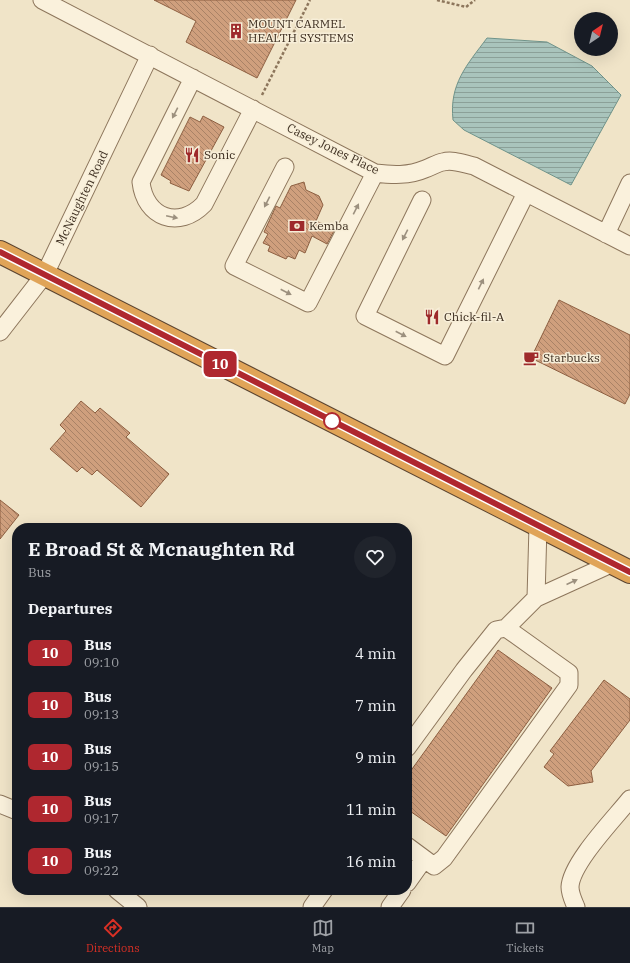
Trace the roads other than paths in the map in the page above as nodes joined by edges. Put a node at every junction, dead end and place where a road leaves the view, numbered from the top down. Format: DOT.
graph roads {
  1 [pos="42,0"];
  2 [pos="150,56"];
  3 [pos="193,78"];
  4 [pos="257,104"];
  5 [pos="285,167"];
  6 [pos="375,173"];
  7 [pos="630,183"];
  8 [pos="526,193"];
  9 [pos="422,200"];
  10 [pos="606,234"];
  11 [pos="630,246"];
  12 [pos="0,252"];
  13 [pos="45,274"];
  14 [pos="0,332"];
  15 [pos="538,526"];
  16 [pos="621,568"];
  17 [pos="536,598"];
  18 [pos="506,628"];
  19 [pos="412,741"];
  20 [pos="630,799"];
  21 [pos="0,804"];
  22 [pos="12,809"];
  23 [pos="412,850"];
  24 [pos="424,859"];
  25 [pos="412,876"];
  26 [pos="123,895"];
  27 [pos="320,895"];
  28 [pos="398,895"];
  29 [pos="138,907"];
  30 [pos="312,907"];
  31 [pos="390,907"];
  32 [pos="576,907"];
  1 -- 2 [label="street, Casey Jones Place"];
  2 -- 3 [label="street, Casey Jones Place"];
  2 -- 13 [label="street, McNaughten Road"];
  3 -- 4 [label="street, Casey Jones Place"];
  3 -- 4 [label="street, one-way"];
  4 -- 6 [label="street, Casey Jones Place"];
  5 -- 6 [label="street, one-way"];
  6 -- 8 [label="street, Casey Jones Place"];
  7 -- 10 [label="street"];
  9 -- 8 [label="street, one-way"];
  8 -- 10 [label="street, Casey Jones Place"];
  10 -- 11 [label="street, Casey Jones Place"];
  12 -- 13 [label="highway"];
  13 -- 14 [label="street, McNaughten Road"];
  13 -- 15 [label="highway"];
  15 -- 16 [label="highway"];
  15 -- 17 [label="street"];
  17 -- 16 [label="street, one-way"];
  17 -- 18 [label="street"];
  18 -- 19 [label="street"];
  18 -- 24 [label="street"];
  20 -- 32 [label="street"];
  21 -- 22 [label="street"];
  23 -- 24 [label="street"];
  24 -- 25 [label="street"];
  26 -- 29 [label="street"];
  27 -- 30 [label="street"];
  28 -- 31 [label="street"];
}
